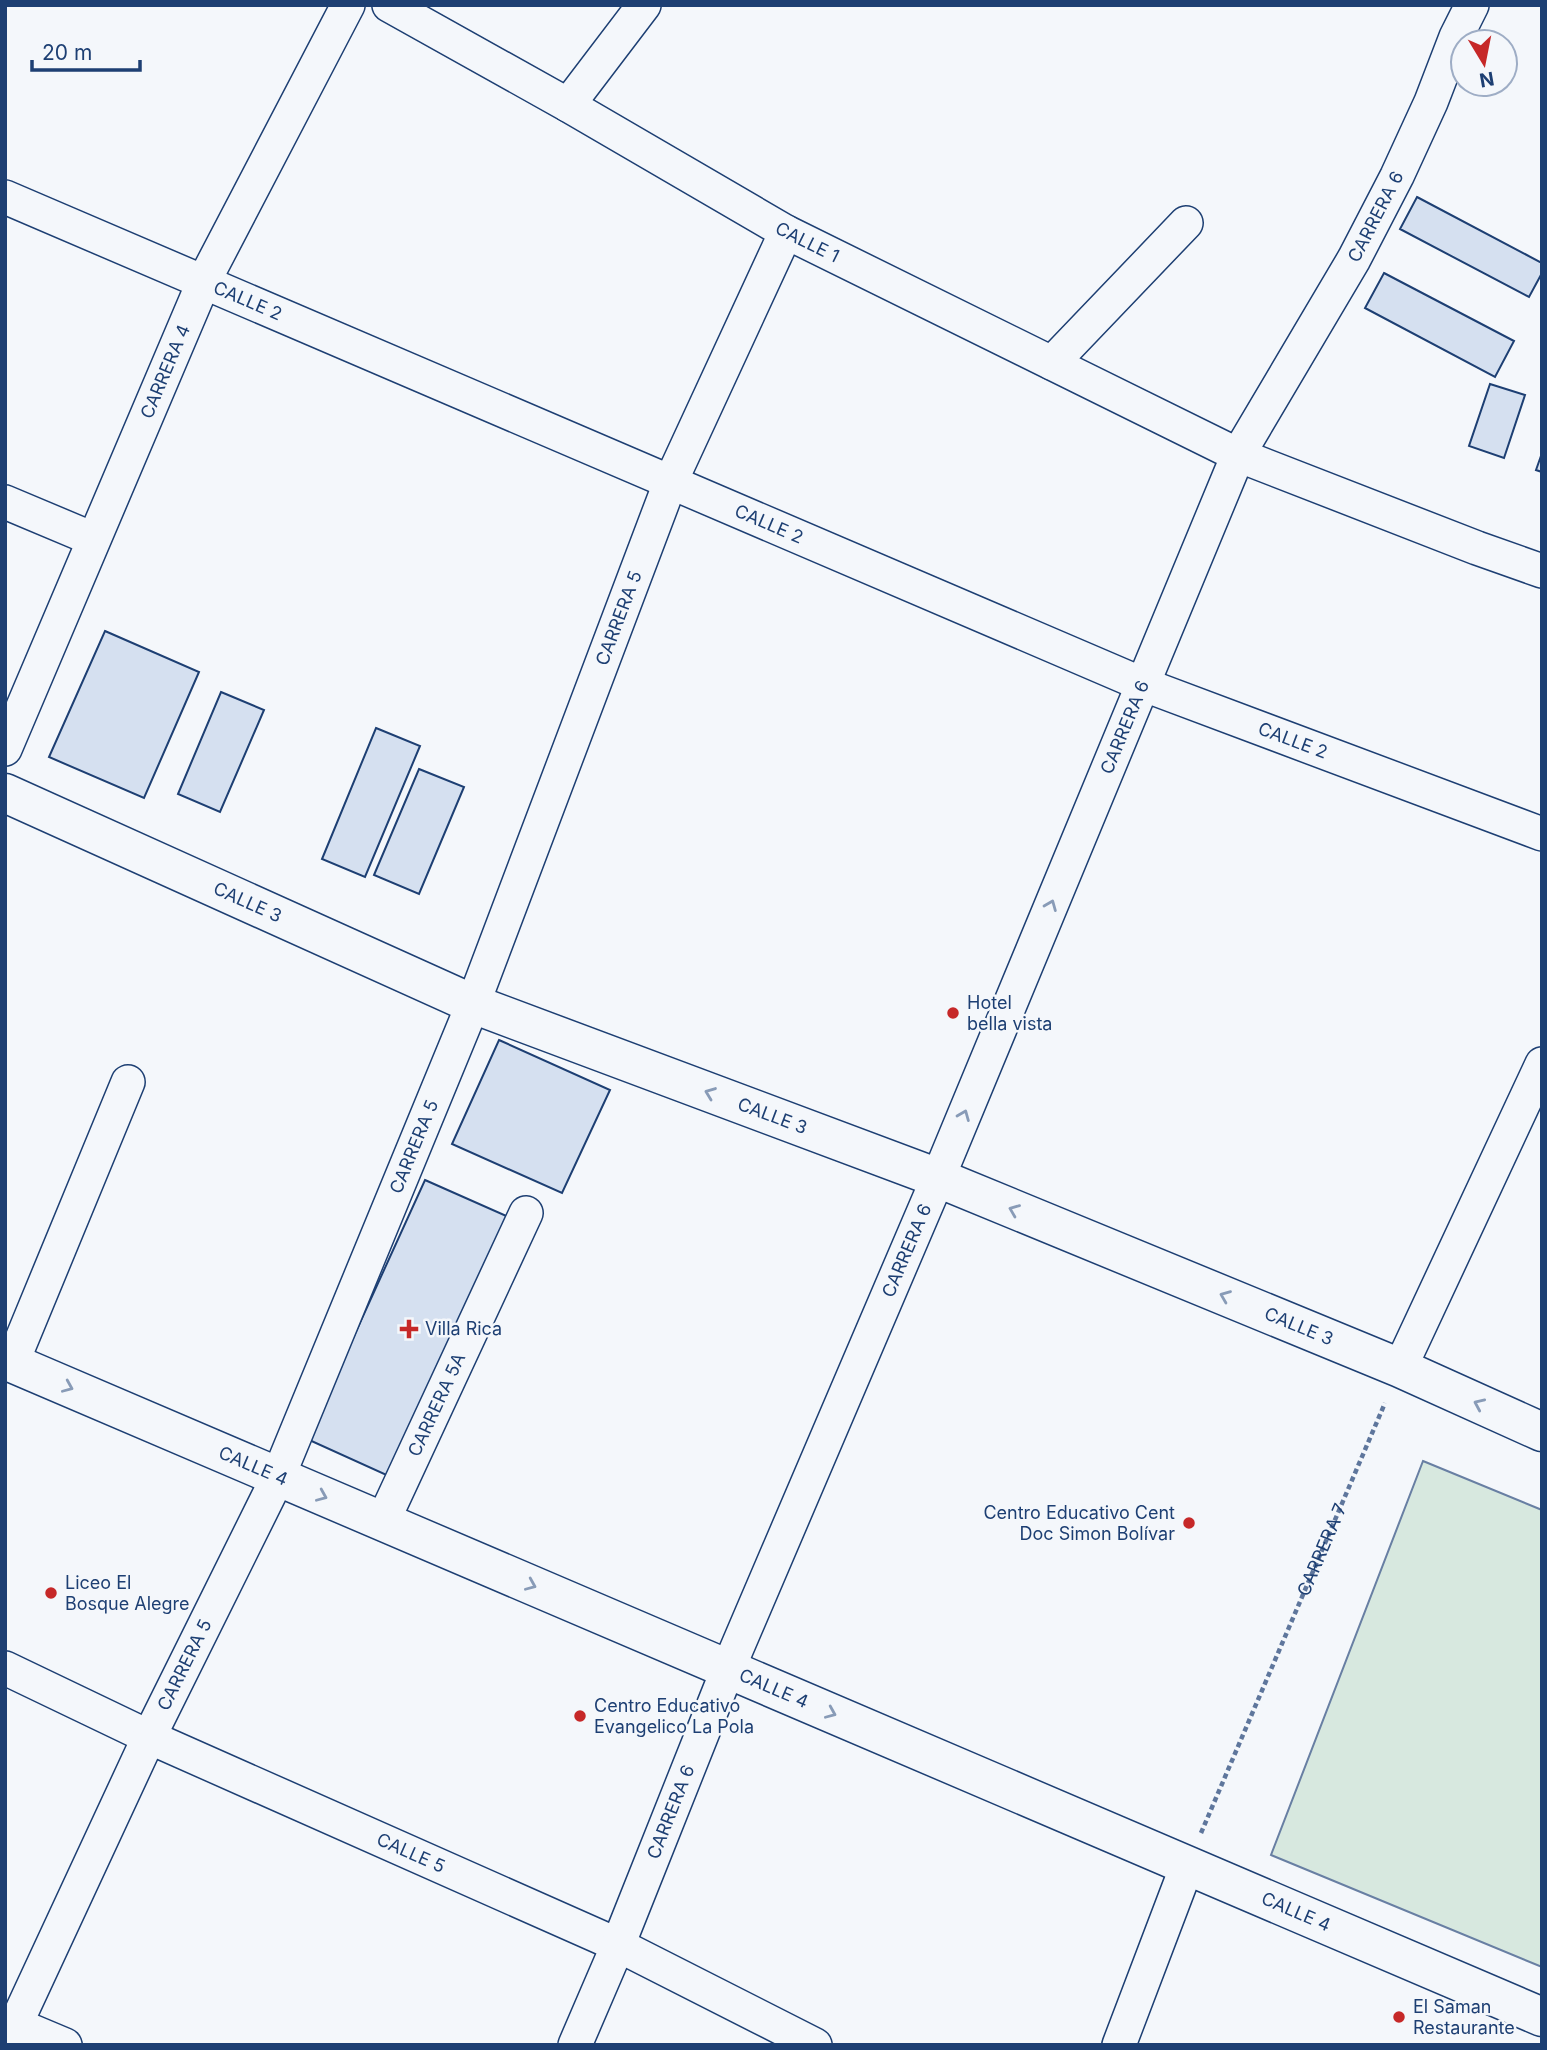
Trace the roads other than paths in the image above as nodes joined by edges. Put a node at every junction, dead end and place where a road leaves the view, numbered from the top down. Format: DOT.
graph roads {
  1 [pos="348,5"];
  2 [pos="389,5"];
  3 [pos="644,5"];
  4 [pos="1472,5"];
  5 [pos="568,105"];
  6 [pos="5,197"];
  7 [pos="1186,223"];
  8 [pos="786,232"];
  9 [pos="204,281"];
  10 [pos="1052,363"];
  11 [pos="1238,454"];
  12 [pos="670,483"];
  13 [pos="5,502"];
  14 [pos="93,539"];
  15 [pos="1542,571"];
  16 [pos="1142,684"];
  17 [pos="5,749"];
  18 [pos="5,793"];
  19 [pos="1542,834"];
  20 [pos="473,1004"];
  21 [pos="1542,1064"];
  22 [pos="128,1082"];
  23 [pos="938,1178"];
  24 [pos="526,1213"];
  25 [pos="9,1362"];
  26 [pos="1400,1368"];
  27 [pos="1542,1432"];
  28 [pos="278,1477"];
  29 [pos="383,1521"];
  30 [pos="5,1668"];
  31 [pos="728,1669"];
  32 [pos="149,1737"];
  33 [pos="1187,1866"];
  34 [pos="618,1945"];
  35 [pos="1542,2017"];
  36 [pos="11,2034"];
  37 [pos="65,2045"];
  38 [pos="575,2045"];
  39 [pos="815,2045"];
  40 [pos="1119,2045"];
  1 -- 9 [label="street, CARRERA 4"];
  2 -- 5 [label="street, CALLE 1"];
  3 -- 5 [label="street"];
  4 -- 11 [label="street, CARRERA 6"];
  5 -- 8 [label="street, CALLE 1"];
  6 -- 9 [label="street, CALLE 2"];
  7 -- 10 [label="street"];
  8 -- 10 [label="street, CALLE 1"];
  8 -- 12 [label="street, CARRERA 5"];
  9 -- 12 [label="street, CALLE 2"];
  9 -- 14 [label="street, CARRERA 4"];
  10 -- 11 [label="street, CALLE 1"];
  11 -- 15 [label="street"];
  11 -- 16 [label="street, CARRERA 6"];
  12 -- 16 [label="street, CALLE 2"];
  12 -- 20 [label="street, CARRERA 5"];
  13 -- 14 [label="street"];
  14 -- 17 [label="street, CARRERA 4"];
  16 -- 19 [label="street, CALLE 2"];
  23 -- 16 [label="street, CARRERA 6, one-way"];
  18 -- 20 [label="street, CALLE 3"];
  23 -- 20 [label="street, CALLE 3, one-way"];
  20 -- 28 [label="street, CARRERA 5"];
  21 -- 26 [label="street"];
  22 -- 25 [label="street"];
  26 -- 23 [label="street, CALLE 3, one-way"];
  23 -- 31 [label="street, CARRERA 6"];
  24 -- 29 [label="street, CARRERA 5A"];
  25 -- 28 [label="street, CALLE 4, one-way"];
  27 -- 26 [label="street, CALLE 3, one-way"];
  28 -- 29 [label="street, CALLE 4, one-way"];
  28 -- 32 [label="street, CARRERA 5"];
  29 -- 31 [label="street, CALLE 4, one-way"];
  30 -- 32 [label="street, CALLE 5"];
  31 -- 33 [label="street, CALLE 4, one-way"];
  31 -- 34 [label="street, CARRERA 6"];
  32 -- 34 [label="street, CALLE 5"];
  32 -- 36 [label="street, CARRERA 5"];
  33 -- 35 [label="street, CALLE 4"];
  33 -- 40 [label="street"];
  34 -- 38 [label="street, CARRERA 6"];
  34 -- 39 [label="street, CALLE 5"];
  36 -- 37 [label="street"];
}
